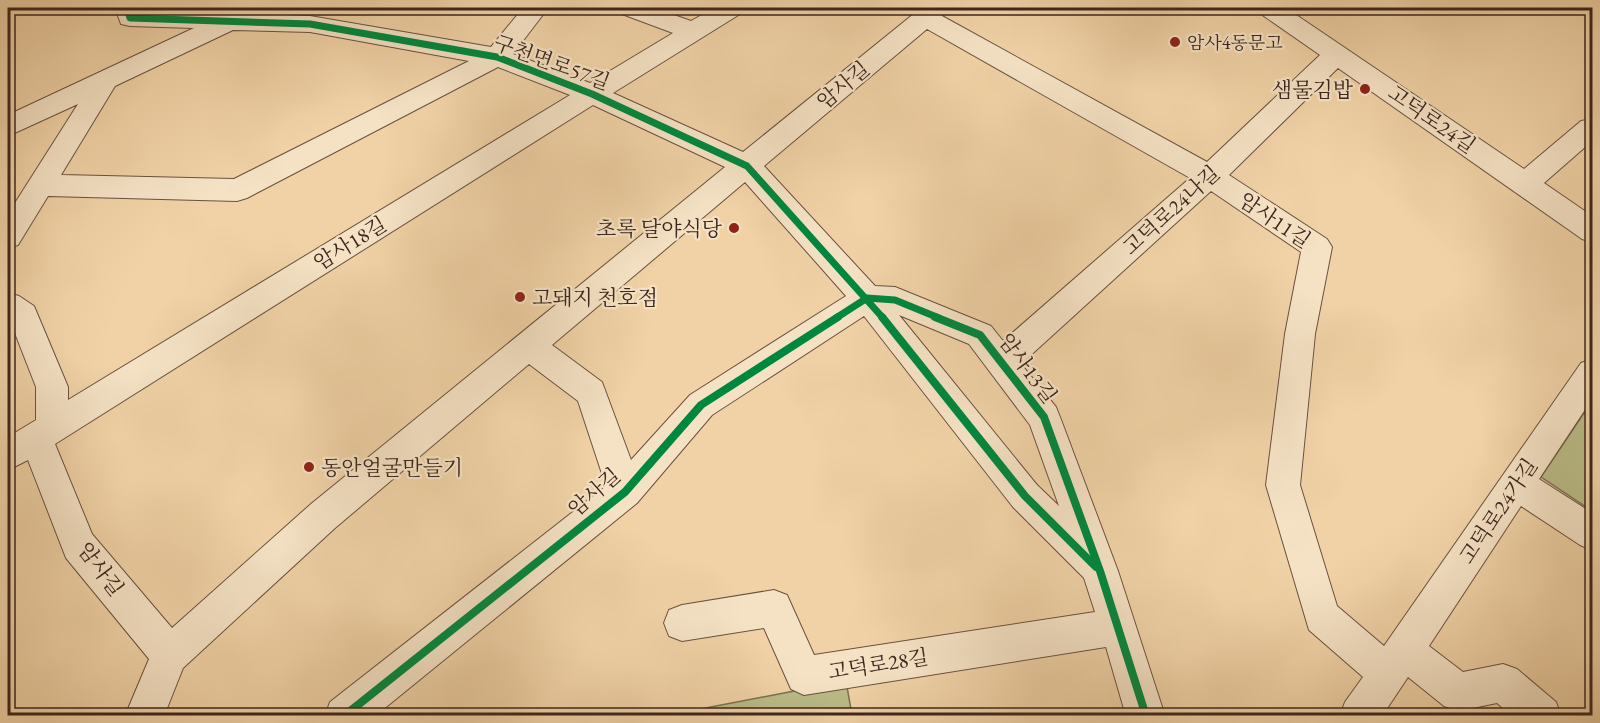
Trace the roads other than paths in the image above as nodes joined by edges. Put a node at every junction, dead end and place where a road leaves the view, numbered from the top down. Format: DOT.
graph roads {
  1 [pos="126,8"];
  2 [pos="536,8"];
  3 [pos="631,8"];
  4 [pos="731,8"];
  5 [pos="930,12"];
  6 [pos="1286,12"];
  7 [pos="312,16"];
  8 [pos="230,21"];
  9 [pos="693,31"];
  10 [pos="1337,54"];
  11 [pos="497,57"];
  12 [pos="106,80"];
  13 [pos="592,93"];
  14 [pos="8,126"];
  15 [pos="1593,129"];
  16 [pos="747,165"];
  17 [pos="1210,176"];
  18 [pos="1525,184"];
  19 [pos="42,185"];
  20 [pos="1593,231"];
  21 [pos="8,237"];
  22 [pos="867,298"];
  23 [pos="8,305"];
  24 [pos="529,346"];
  25 [pos="1001,362"];
  26 [pos="1593,373"];
  27 [pos="32,440"];
  28 [pos="1517,484"];
  29 [pos="625,492"];
  30 [pos="1593,533"];
  31 [pos="1100,571"];
  32 [pos="682,623"];
  33 [pos="1118,627"];
  34 [pos="170,655"];
  35 [pos="1396,662"];
  36 [pos="144,716"];
  37 [pos="344,716"];
  38 [pos="1146,716"];
  39 [pos="1359,716"];
  40 [pos="1542,716"];
  1 -- 8 [label="street, 구천면로57길"];
  2 -- 11 [label="street, 구천면로57길"];
  3 -- 9 [label="street"];
  4 -- 9 [label="street, 암사18길"];
  5 -- 16 [label="street, 암사길"];
  5 -- 17 [label="street, 암사11길"];
  6 -- 10 [label="street, 고덕로24길"];
  7 -- 8 [label="street, 구천면로57길"];
  7 -- 11 [label="street, 구천면로57길"];
  8 -- 12 [label="street"];
  9 -- 13 [label="street, 암사18길"];
  10 -- 17 [label="street, 고덕로24나길"];
  10 -- 18 [label="street, 고덕로24길"];
  11 -- 13 [label="street, 구천면로57길"];
  11 -- 19 [label="street, 구천면로57길"];
  12 -- 14 [label="street"];
  12 -- 19 [label="street"];
  13 -- 16 [label="street, 구천면로57길"];
  13 -- 27 [label="street, 암사18길"];
  15 -- 18 [label="street"];
  16 -- 22 [label="street, 암사13길"];
  16 -- 24 [label="street, 암사길"];
  17 -- 25 [label="street, 고덕로24나길"];
  17 -- 35 [label="street, 암사11길"];
  18 -- 20 [label="street, 고덕로24길"];
  19 -- 21 [label="street"];
  22 -- 25 [label="street, 암사13길"];
  22 -- 29 [label="street, 암사길"];
  22 -- 31 [label="street, 암사13길"];
  23 -- 27 [label="street"];
  24 -- 29 [label="street, 암사길"];
  24 -- 34 [label="street, 암사길"];
  25 -- 31 [label="street, 암사13길"];
  26 -- 28 [label="street, 고덕로24가길"];
  27 -- 34 [label="street, 암사길"];
  28 -- 30 [label="street"];
  28 -- 35 [label="street, 고덕로24가길"];
  29 -- 37 [label="street, 암사길"];
  31 -- 33 [label="street, 암사13길"];
  32 -- 33 [label="street, 고덕로28길"];
  33 -- 38 [label="street, 암사13길"];
  34 -- 36 [label="street, 암사길"];
  35 -- 39 [label="street, 고덕로24가길"];
  35 -- 40 [label="street"];
}
